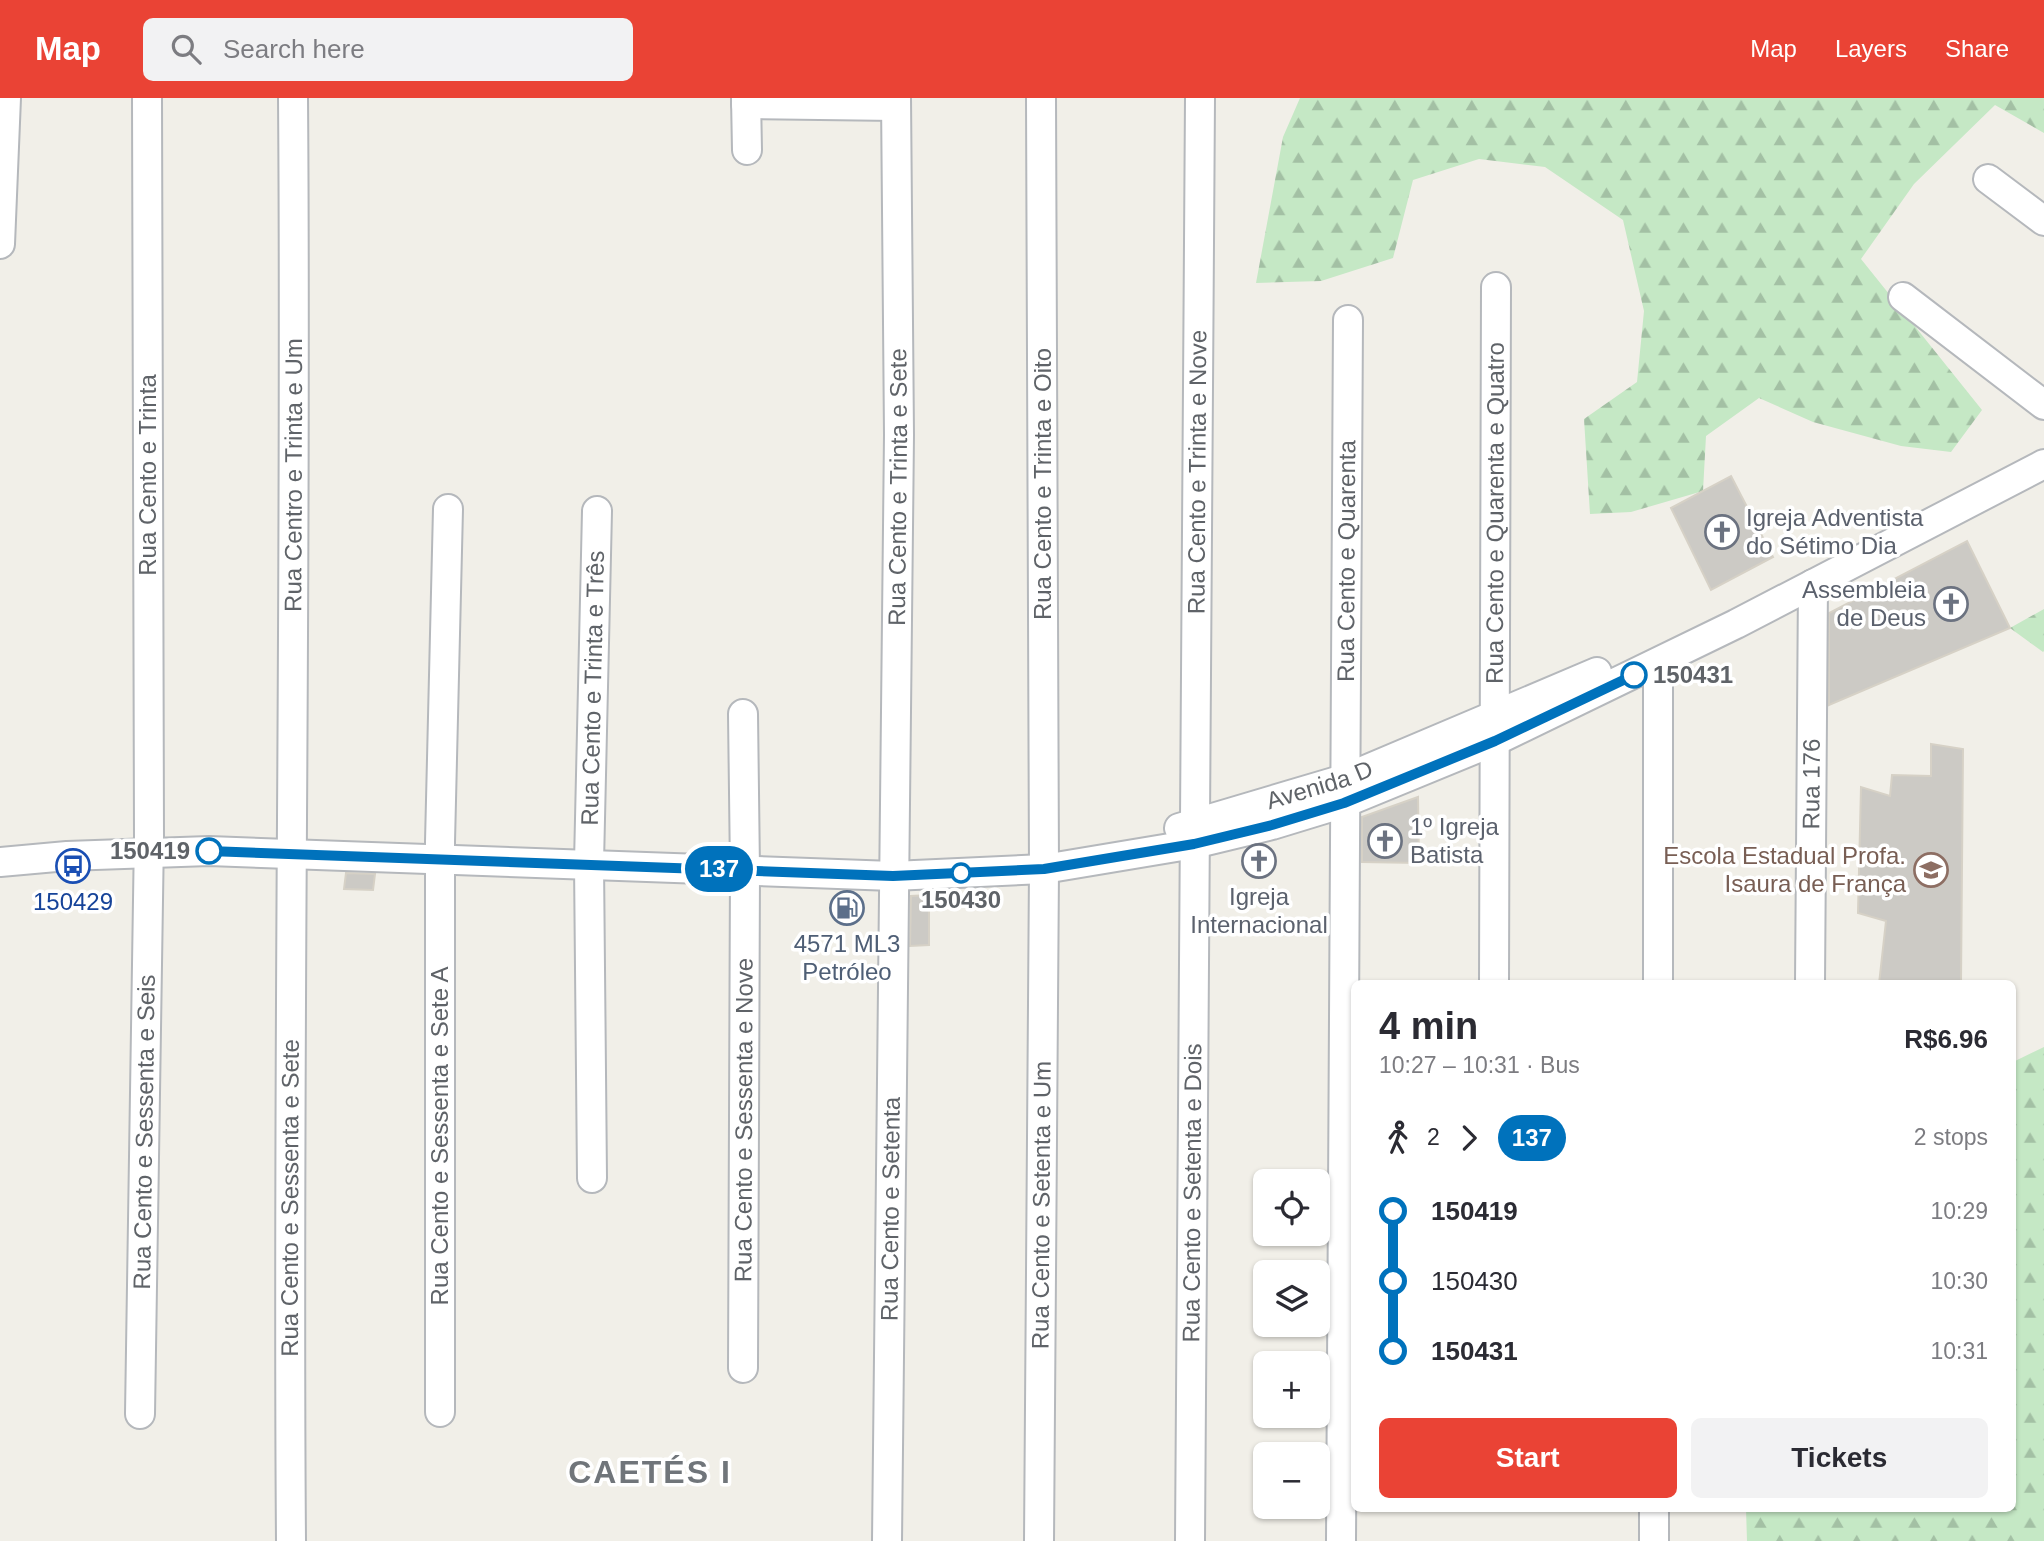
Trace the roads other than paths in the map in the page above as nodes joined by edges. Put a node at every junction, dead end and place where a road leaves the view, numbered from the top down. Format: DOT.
graph roads {
  1 [pos="6,98"];
  2 [pos="147,98"];
  3 [pos="293,98"];
  4 [pos="1041,98"];
  5 [pos="1200,98"];
  6 [pos="746,101"];
  7 [pos="896,102"];
  8 [pos="747,150"];
  9 [pos="1988,179"];
  10 [pos="2044,220"];
  11 [pos="0,244"];
  12 [pos="1496,287"];
  13 [pos="1903,297"];
  14 [pos="1348,320"];
  15 [pos="2044,405"];
  16 [pos="2044,464"];
  17 [pos="448,509"];
  18 [pos="597,511"];
  19 [pos="1810,578"];
  20 [pos="1658,663"];
  21 [pos="743,714"];
  22 [pos="1495,729"];
  23 [pos="1344,791"];
  24 [pos="1195,834"];
  25 [pos="148,844"];
  26 [pos="0,845"];
  27 [pos="292,847"];
  28 [pos="440,851"];
  29 [pos="590,855"];
  30 [pos="0,862"];
  31 [pos="1044,862"];
  32 [pos="745,863"];
  33 [pos="893,868"];
  34 [pos="1494,980"];
  35 [pos="1658,980"];
  36 [pos="1810,980"];
  37 [pos="592,1178"];
  38 [pos="743,1368"];
  39 [pos="440,1412"];
  40 [pos="140,1414"];
  41 [pos="1654,1512"];
  42 [pos="290,1541"];
  43 [pos="887,1541"];
  44 [pos="1039,1541"];
  45 [pos="1191,1541"];
  46 [pos="1341,1541"];
  47 [pos="1654,1541"];
  1 -- 11 [label="street"];
  2 -- 25 [label="street, Rua Cento e Trinta"];
  3 -- 27 [label="street, Rua Centro e Trinta e Um"];
  4 -- 31 [label="street, Rua Cento e Trinta e Oito"];
  5 -- 24 [label="street, Rua Cento e Trinta e Nove"];
  6 -- 7 [label="street"];
  6 -- 8 [label="street"];
  7 -- 33 [label="street, Rua Cento e Trinta e Sete"];
  9 -- 10 [label="street"];
  12 -- 22 [label="street, Rua Cento e Quarenta e Quatro"];
  13 -- 15 [label="street"];
  14 -- 23 [label="street, Rua Cento e Quarenta"];
  16 -- 19 [label="street, Avenida D"];
  17 -- 28 [label="street, Rua Cento e Sessenta e Sete A"];
  18 -- 29 [label="street, Rua Cento e Trinta e Três"];
  19 -- 20 [label="street, Avenida D"];
  19 -- 22 [label="street, Avenida D"];
  19 -- 36 [label="street, Rua 176"];
  20 -- 22 [label="street, Avenida D"];
  20 -- 35 [label="street"];
  21 -- 32 [label="street, Rua Cento e Sessenta e Nove"];
  22 -- 23 [label="street, Avenida D"];
  22 -- 34 [label="street, Rua Cento e Quarenta e Quatro"];
  23 -- 24 [label="street, Avenida D"];
  23 -- 46 [label="street, Rua Cento e Quarenta"];
  24 -- 31 [label="street, Avenida D"];
  24 -- 45 [label="street, Rua Cento e Setenta e Dois"];
  25 -- 26 [label="street, Avenida D"];
  25 -- 27 [label="street, Avenida D"];
  25 -- 30 [label="street, Avenida D"];
  25 -- 40 [label="street, Rua Cento e Sessenta e Seis"];
  27 -- 28 [label="street, Avenida D"];
  27 -- 42 [label="street, Rua Cento e Sessenta e Sete"];
  28 -- 29 [label="street, Avenida D"];
  28 -- 39 [label="street, Rua Cento e Sessenta e Sete A"];
  29 -- 32 [label="street, Avenida D"];
  29 -- 37 [label="street, Rua Cento e Trinta e Três"];
  31 -- 33 [label="street, Avenida D"];
  31 -- 44 [label="street, Rua Cento e Setenta e Um"];
  32 -- 33 [label="street, Avenida D"];
  32 -- 38 [label="street, Rua Cento e Sessenta e Nove"];
  33 -- 43 [label="street, Rua Cento e Setenta"];
  41 -- 47 [label="street"];
}
